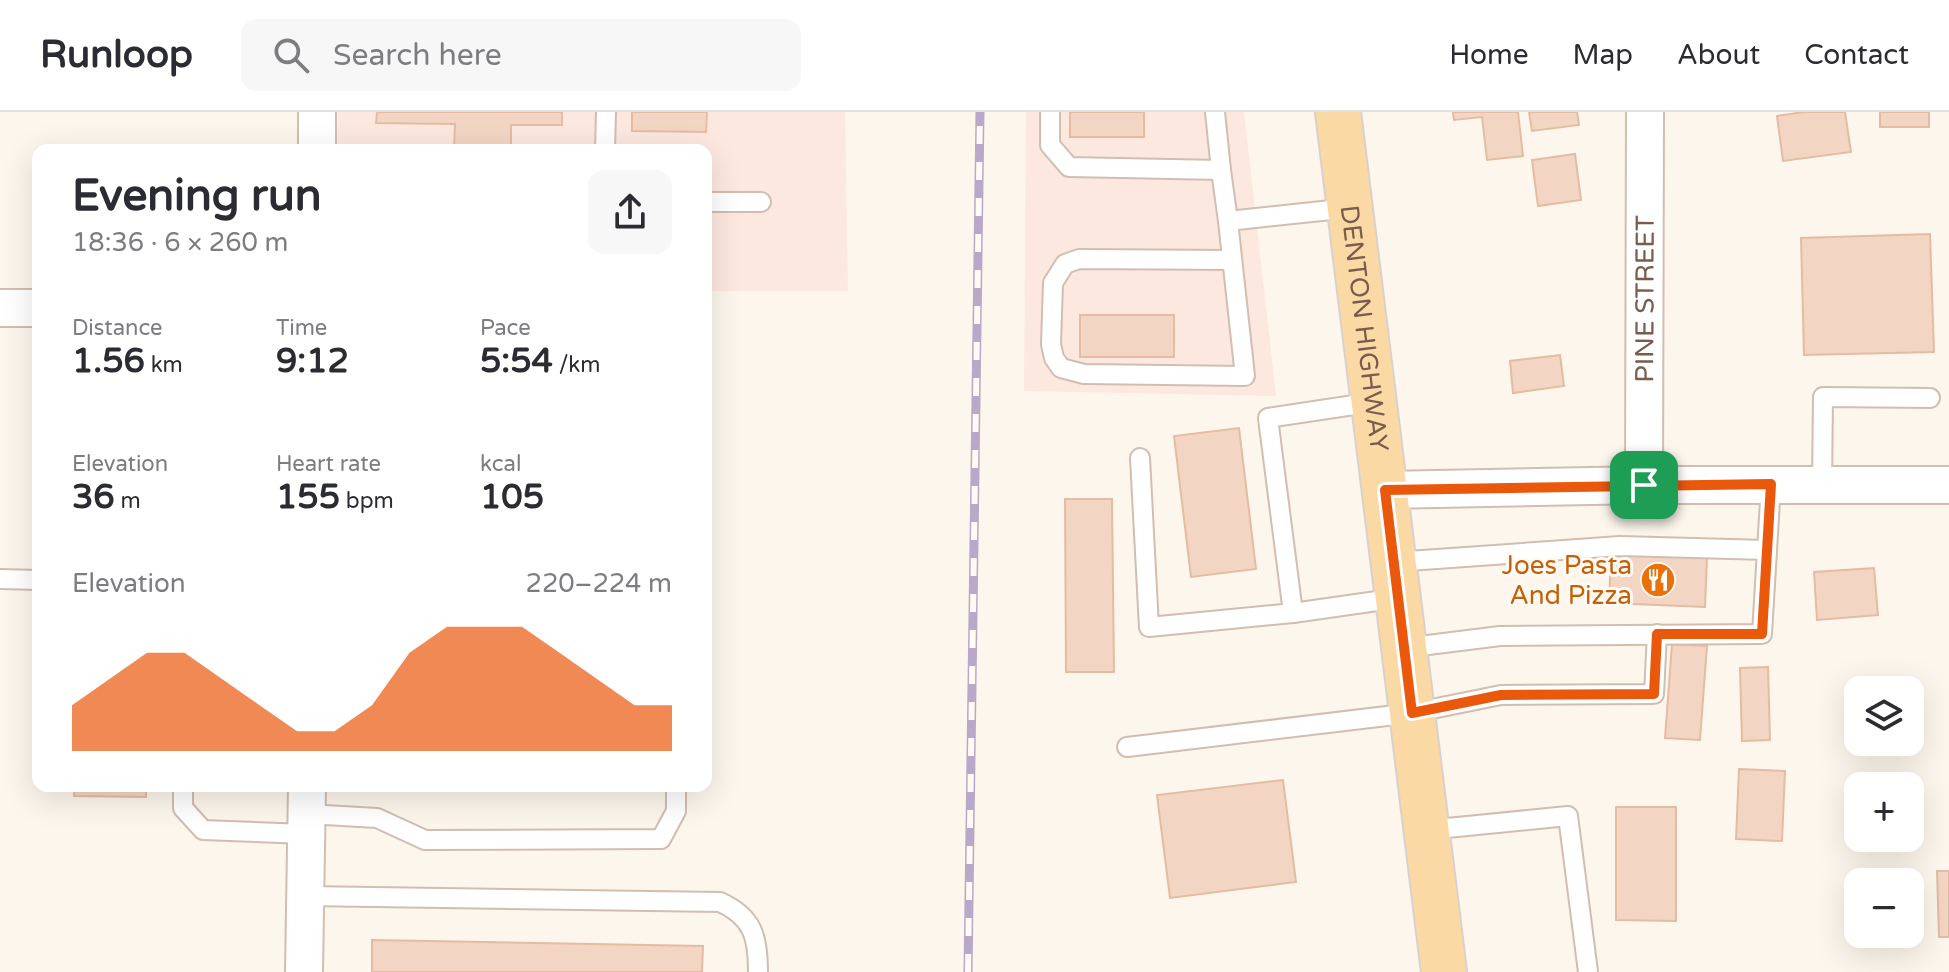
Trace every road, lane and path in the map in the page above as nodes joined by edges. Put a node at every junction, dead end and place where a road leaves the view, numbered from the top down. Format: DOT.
graph roads {
  1 [pos="317,112"];
  2 [pos="606,112"];
  3 [pos="1050,112"];
  4 [pos="1215,112"];
  5 [pos="1338,112"];
  6 [pos="1645,112"];
  7 [pos="317,144"];
  8 [pos="605,144"];
  9 [pos="1221,170"];
  10 [pos="712,202"];
  11 [pos="761,202"];
  12 [pos="1350,208"];
  13 [pos="1228,221"];
  14 [pos="1232,260"];
  15 [pos="0,308"];
  16 [pos="32,308"];
  17 [pos="1930,398"];
  18 [pos="1374,402"];
  19 [pos="1140,458"];
  20 [pos="1771,484"];
  21 [pos="1644,485"];
  22 [pos="1822,485"];
  23 [pos="1949,485"];
  24 [pos="1385,490"];
  25 [pos="1767,550"];
  26 [pos="0,579"];
  27 [pos="32,580"];
  28 [pos="1396,580"];
  29 [pos="1293,613"];
  30 [pos="1657,634"];
  31 [pos="1404,648"];
  32 [pos="1412,713"];
  33 [pos="1127,747"];
  34 [pos="183,792"];
  35 [pos="676,792"];
  36 [pos="307,811"];
  37 [pos="1427,830"];
  38 [pos="305,896"];
  39 [pos="304,972"];
  40 [pos="758,972"];
  41 [pos="1444,972"];
  42 [pos="1588,972"];
  1 -- 7 [label="street"];
  2 -- 8 [label="lane"];
  3 -- 9 [label="lane"];
  4 -- 9 [label="lane"];
  5 -- 12 [label="main road, DENTON HIGHWAY"];
  6 -- 21 [label="street, PINE STREET"];
  9 -- 13 [label="lane"];
  10 -- 11 [label="lane"];
  12 -- 13 [label="lane"];
  12 -- 18 [label="main road, DENTON HIGHWAY"];
  13 -- 14 [label="lane"];
  14 -- 14 [label="lane"];
  15 -- 16 [label="street"];
  17 -- 22 [label="lane"];
  18 -- 24 [label="main road, DENTON HIGHWAY"];
  18 -- 29 [label="lane"];
  19 -- 29 [label="lane"];
  20 -- 21 [label="street"];
  20 -- 22 [label="street"];
  20 -- 25 [label="lane"];
  21 -- 24 [label="street"];
  22 -- 23 [label="street"];
  24 -- 28 [label="main road, DENTON HIGHWAY"];
  25 -- 28 [label="lane"];
  25 -- 30 [label="lane"];
  26 -- 27 [label="lane"];
  28 -- 29 [label="lane"];
  28 -- 31 [label="main road, DENTON HIGHWAY"];
  30 -- 31 [label="lane"];
  30 -- 32 [label="lane"];
  31 -- 32 [label="main road, DENTON HIGHWAY"];
  32 -- 33 [label="lane"];
  32 -- 37 [label="main road, DENTON HIGHWAY"];
  34 -- 36 [label="lane"];
  35 -- 36 [label="lane"];
  36 -- 38 [label="street"];
  37 -- 41 [label="main road, DENTON HIGHWAY"];
  37 -- 42 [label="lane"];
  38 -- 39 [label="street"];
  38 -- 40 [label="lane"];
}
